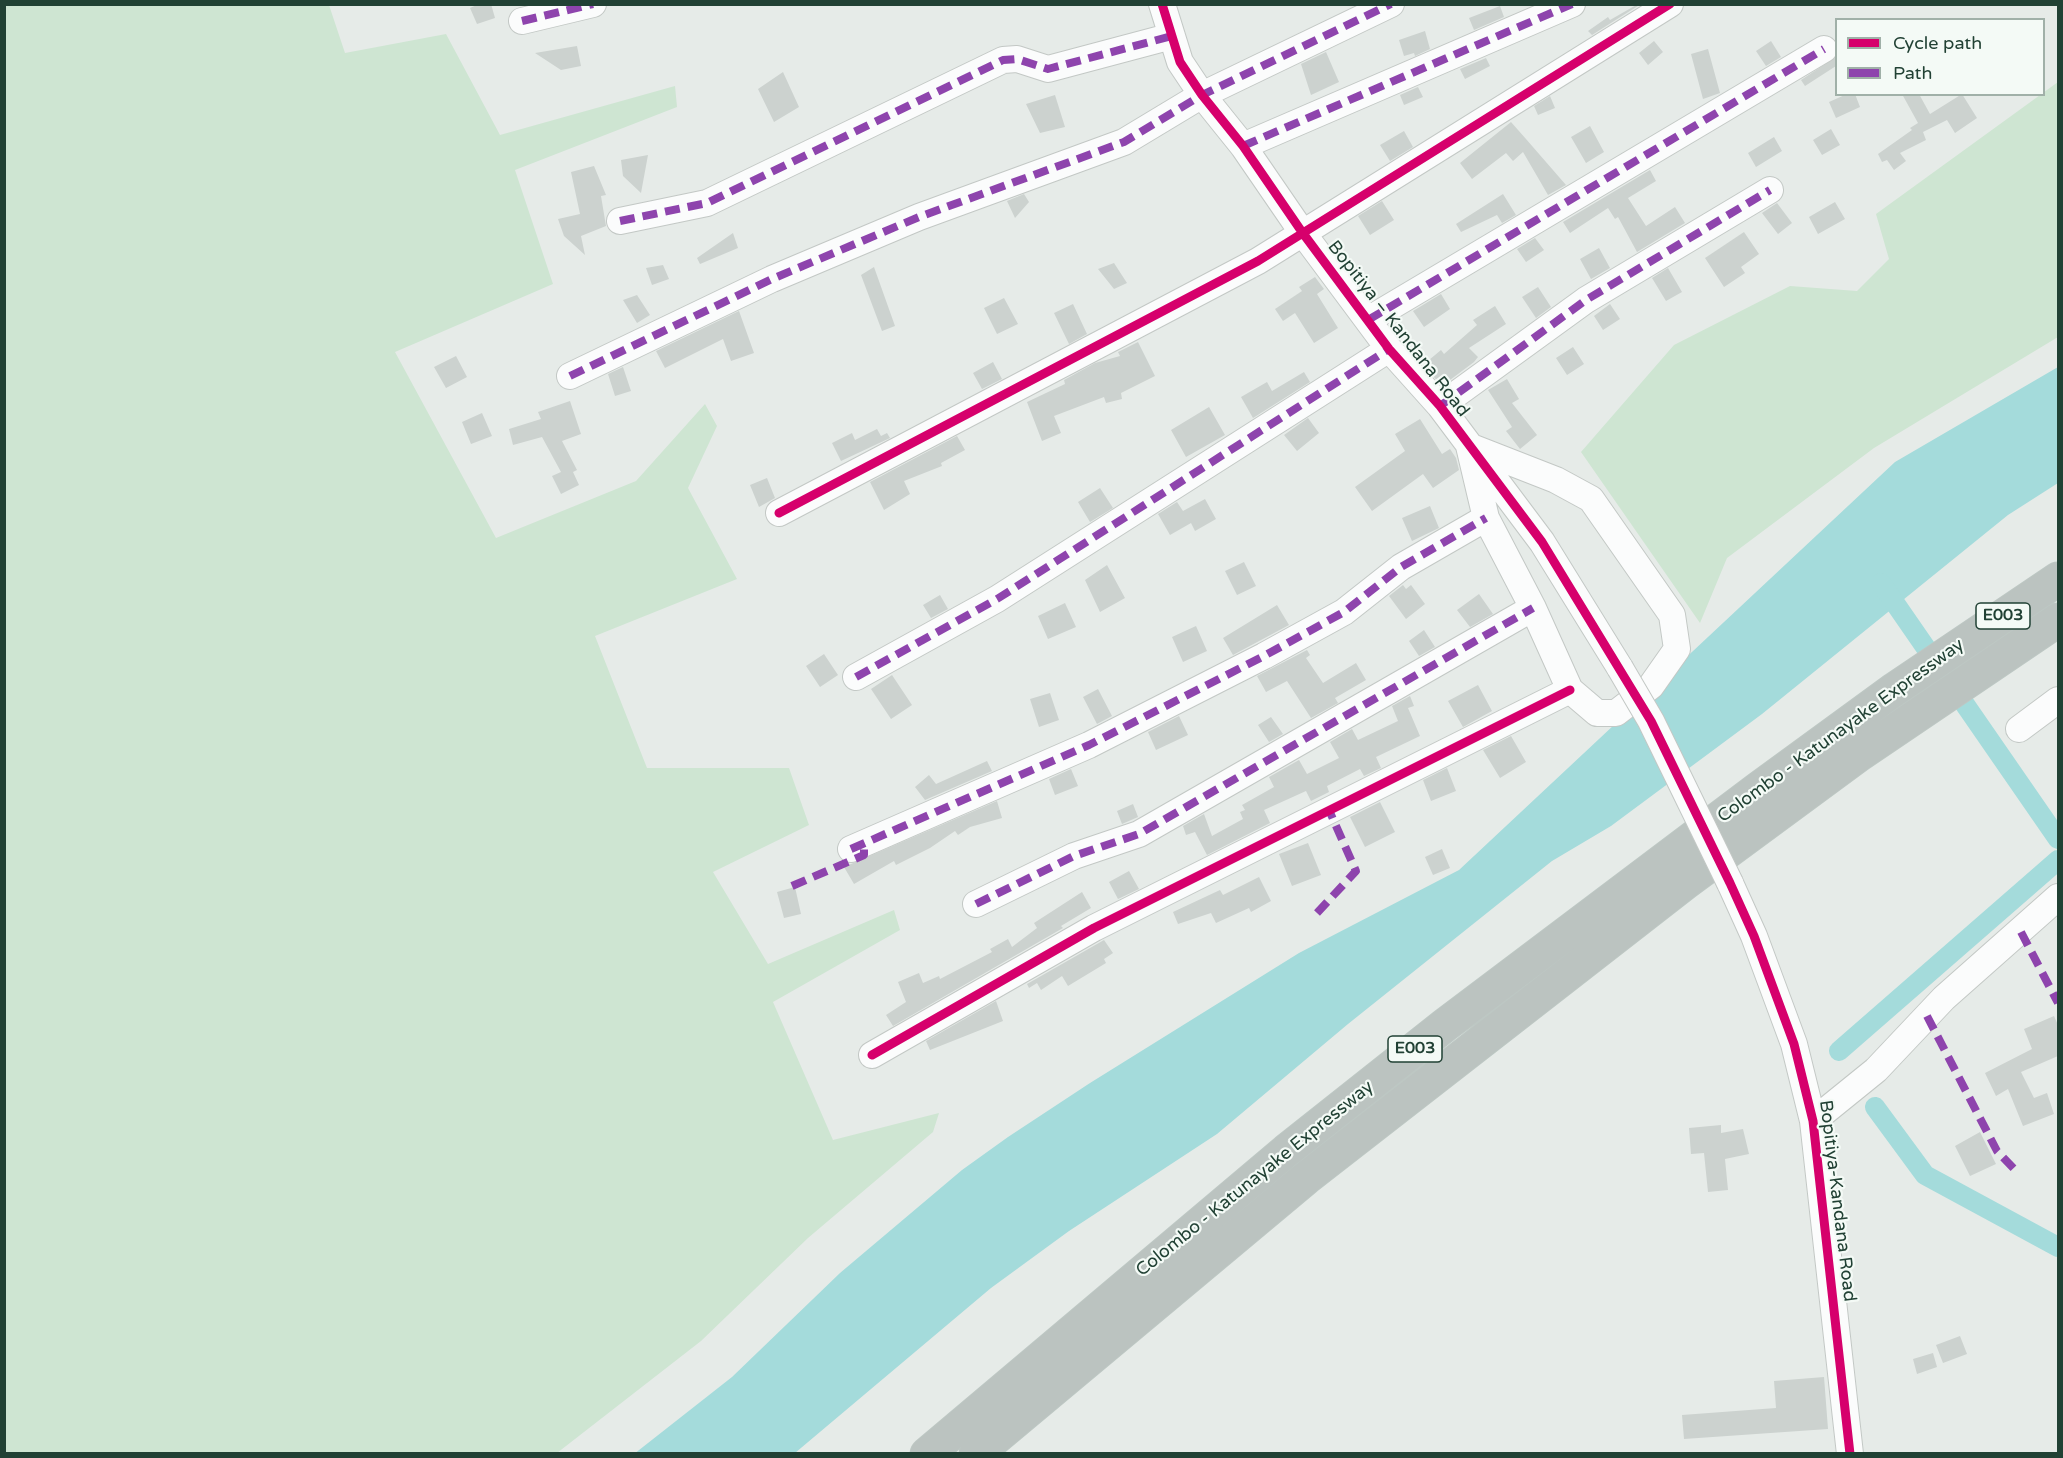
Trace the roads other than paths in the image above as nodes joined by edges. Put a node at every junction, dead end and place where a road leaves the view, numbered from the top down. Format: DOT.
graph roads {
  1 [pos="593,4"];
  2 [pos="1162,4"];
  3 [pos="1391,4"];
  4 [pos="1572,4"];
  5 [pos="1670,4"];
  6 [pos="522,21"];
  7 [pos="1172,36"];
  8 [pos="1824,49"];
  9 [pos="1202,95"];
  10 [pos="1243,146"];
  11 [pos="1770,190"];
  12 [pos="620,221"];
  13 [pos="1302,232"];
  14 [pos="1368,320"];
  15 [pos="1389,349"];
  16 [pos="570,376"];
  17 [pos="1440,406"];
  18 [pos="1469,446"];
  19 [pos="779,513"];
  20 [pos="1486,518"];
  21 [pos="2058,579"];
  22 [pos="1533,608"];
  23 [pos="2058,620"];
  24 [pos="1620,668"];
  25 [pos="856,677"];
  26 [pos="1570,690"];
  27 [pos="2058,700"];
  28 [pos="2019,729"];
  29 [pos="850,849"];
  30 [pos="2058,897"];
  31 [pos="976,904"];
  32 [pos="872,1055"];
  33 [pos="1813,1120"];
  34 [pos="927,1454"];
  35 [pos="976,1454"];
  36 [pos="1850,1454"];
  1 -- 6 [label="street"];
  2 -- 7 [label="street, Bopitiya – Kandana Road"];
  3 -- 9 [label="street"];
  4 -- 10 [label="street"];
  5 -- 13 [label="street"];
  7 -- 9 [label="street, Bopitiya – Kandana Road"];
  7 -- 12 [label="street"];
  8 -- 14 [label="street"];
  9 -- 10 [label="street, Bopitiya – Kandana Road"];
  9 -- 16 [label="street"];
  10 -- 13 [label="street, Bopitiya – Kandana Road"];
  11 -- 17 [label="street"];
  13 -- 14 [label="street, Bopitiya – Kandana Road"];
  13 -- 19 [label="street"];
  14 -- 15 [label="street, Bopitiya – Kandana Road"];
  15 -- 17 [label="street, Bopitiya – Kandana Road"];
  15 -- 25 [label="street"];
  17 -- 18 [label="street, Bopitiya – Kandana Road"];
  18 -- 20 [label="street"];
  18 -- 24 [label="street, Bopitiya – Kandana Road"];
  18 -- 26 [label="street"];
  20 -- 22 [label="street"];
  20 -- 29 [label="street"];
  21 -- 34 [label="highway, Colombo - Katunayake Expressway / E003"];
  22 -- 26 [label="street"];
  22 -- 31 [label="street"];
  23 -- 35 [label="highway, Colombo - Katunayake Expressway / E003"];
  24 -- 33 [label="street, Bopitiya-Kandana Road, bridge"];
  26 -- 32 [label="street"];
  27 -- 28 [label="street"];
  30 -- 33 [label="street"];
  33 -- 36 [label="street, Bopitiya-Kandana Road"];
}
